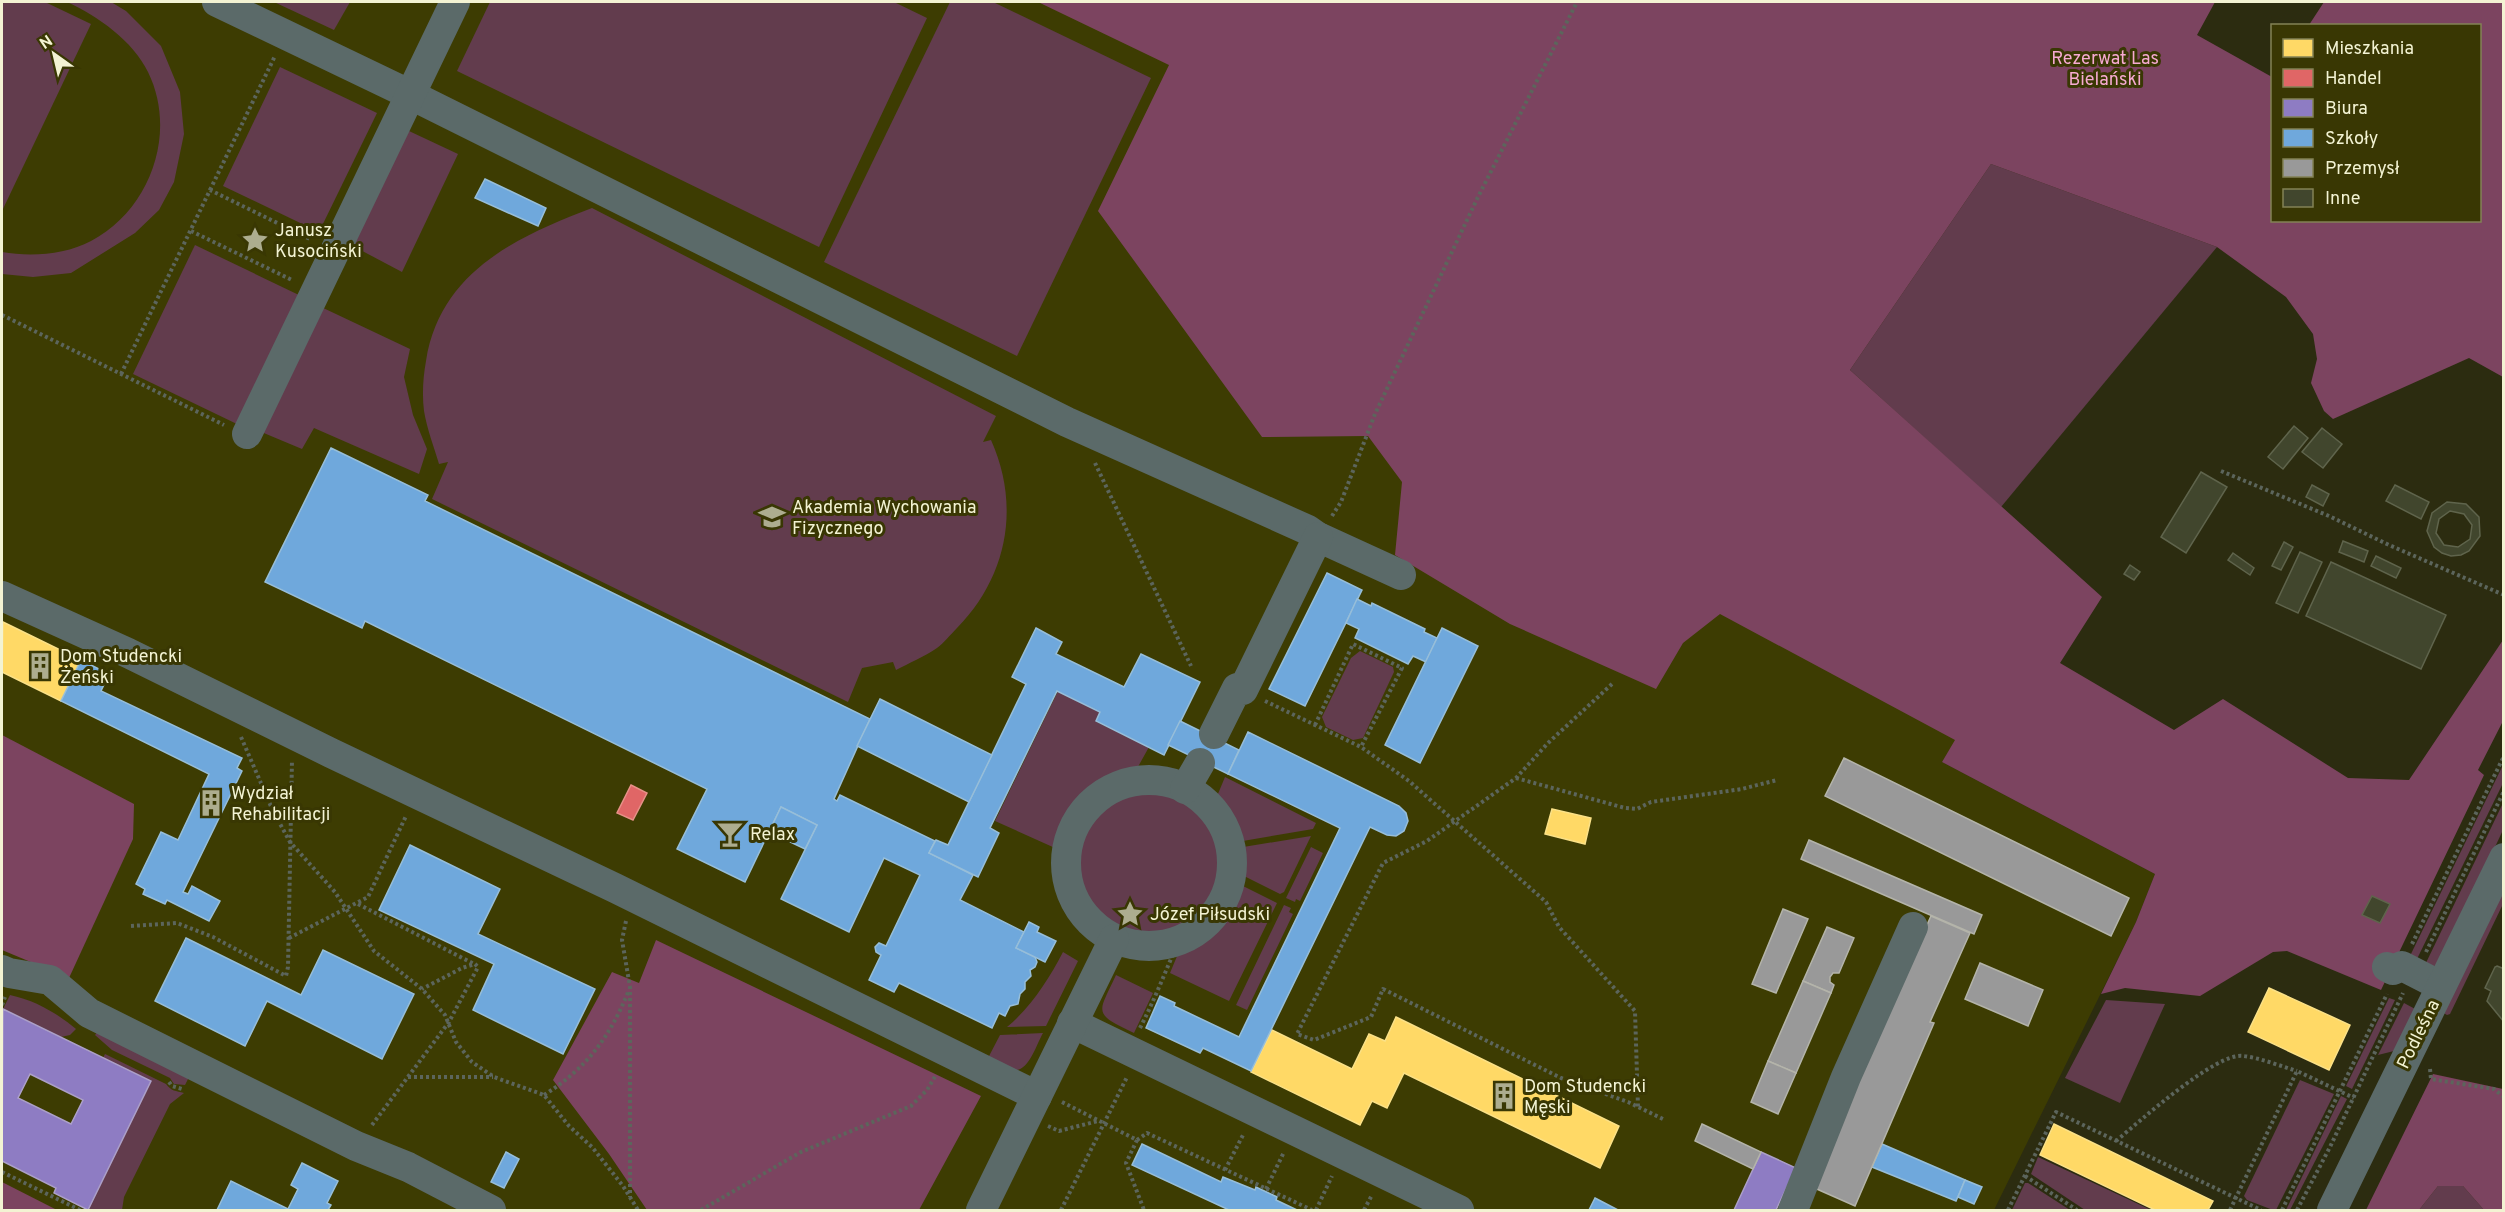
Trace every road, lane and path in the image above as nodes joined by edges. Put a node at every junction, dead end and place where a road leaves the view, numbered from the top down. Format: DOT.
graph roads {
  1 [pos="217,2"];
  2 [pos="455,2"];
  3 [pos="1577,2"];
  4 [pos="286,35"];
  5 [pos="409,94"];
  6 [pos="210,190"];
  7 [pos="191,231"];
  8 [pos="334,252"];
  9 [pos="315,291"];
  10 [pos="2,315"];
  11 [pos="122,374"];
  12 [pos="1077,426"];
  13 [pos="246,434"];
  14 [pos="2221,471"];
  15 [pos="1318,537"];
  16 [pos="1401,575"];
  17 [pos="2504,595"];
  18 [pos="2,596"];
  19 [pos="1191,666"];
  20 [pos="1612,684"];
  21 [pos="1243,690"];
  22 [pos="1315,725"];
  23 [pos="1214,734"];
  24 [pos="249,735"];
  25 [pos="1361,747"];
  26 [pos="292,753"];
  27 [pos="1200,763"];
  28 [pos="1516,778"];
  29 [pos="1777,780"];
  30 [pos="1185,789"];
  31 [pos="2504,791"];
  32 [pos="408,812"];
  33 [pos="1456,822"];
  34 [pos="290,843"];
  35 [pos="2504,858"];
  36 [pos="358,904"];
  37 [pos="345,908"];
  38 [pos="637,922"];
  39 [pos="131,926"];
  40 [pos="1913,927"];
  41 [pos="288,938"];
  42 [pos="1114,939"];
  43 [pos="1179,940"];
  44 [pos="475,964"];
  45 [pos="2,970"];
  46 [pos="2401,970"];
  47 [pos="2441,986"];
  48 [pos="630,987"];
  49 [pos="422,989"];
  50 [pos="449,1022"];
  51 [pos="1072,1023"];
  52 [pos="1137,1046"];
  53 [pos="2429,1066"];
  54 [pos="940,1069"];
  55 [pos="2297,1071"];
  56 [pos="407,1077"];
  57 [pos="494,1077"];
  58 [pos="543,1095"];
  59 [pos="2504,1097"];
  60 [pos="2354,1098"];
  61 [pos="1035,1101"];
  62 [pos="1638,1107"];
  63 [pos="1255,1112"];
  64 [pos="1665,1120"];
  65 [pos="1102,1122"];
  66 [pos="1294,1131"];
  67 [pos="1137,1140"];
  68 [pos="2116,1141"];
  69 [pos="356,1146"];
  70 [pos="1342,1154"];
  71 [pos="1225,1170"];
  72 [pos="2,1172"];
  73 [pos="2025,1176"];
  74 [pos="1266,1189"];
  75 [pos="630,1198"];
  76 [pos="2236,1198"];
  77 [pos="80,1210"];
  78 [pos="491,1210"];
  79 [pos="638,1210"];
  80 [pos="701,1210"];
  81 [pos="981,1210"];
  82 [pos="1061,1210"];
  83 [pos="1144,1210"];
  84 [pos="1314,1210"];
  85 [pos="1456,1210"];
  86 [pos="1793,1210"];
  87 [pos="2008,1210"];
  88 [pos="2077,1210"];
  89 [pos="2230,1210"];
  90 [pos="2261,1210"];
  91 [pos="2297,1210"];
  92 [pos="2332,1210"];
  1 -- 4 [label="street"];
  2 -- 5 [label="street"];
  3 -- 15 [label="path"];
  4 -- 5 [label="street"];
  4 -- 6 [label="path"];
  5 -- 8 [label="street"];
  5 -- 12 [label="street"];
  6 -- 7 [label="path"];
  6 -- 8 [label="path"];
  7 -- 9 [label="path"];
  7 -- 11 [label="path"];
  8 -- 9 [label="street"];
  9 -- 13 [label="street"];
  10 -- 11 [label="path"];
  11 -- 13 [label="path"];
  12 -- 15 [label="street"];
  12 -- 19 [label="path"];
  14 -- 17 [label="path"];
  15 -- 16 [label="street"];
  15 -- 21 [label="street"];
  18 -- 61 [label="street"];
  20 -- 28 [label="path"];
  21 -- 22 [label="path"];
  21 -- 23 [label="street"];
  22 -- 25 [label="path"];
  22 -- 25 [label="path"];
  24 -- 34 [label="path"];
  25 -- 33 [label="path"];
  26 -- 34 [label="path"];
  27 -- 30 [label="street"];
  28 -- 29 [label="path"];
  28 -- 33 [label="path"];
  30 -- 42 [label="street"];
  30 -- 43 [label="street"];
  31 -- 46 [label="path"];
  32 -- 36 [label="path"];
  33 -- 62 [label="path"];
  33 -- 62 [label="path"];
  34 -- 37 [label="path"];
  34 -- 41 [label="path"];
  35 -- 47 [label="street, Podleśna"];
  36 -- 37 [label="path"];
  36 -- 44 [label="path"];
  37 -- 41 [label="path"];
  37 -- 49 [label="path"];
  38 -- 48 [label="path"];
  39 -- 41 [label="path"];
  40 -- 86 [label="street"];
  42 -- 43 [label="street"];
  42 -- 51 [label="street"];
  43 -- 52 [label="path"];
  44 -- 49 [label="path"];
  44 -- 50 [label="path"];
  45 -- 69 [label="street"];
  46 -- 47 [label="street"];
  46 -- 60 [label="path"];
  47 -- 92 [label="street, Podleśna"];
  48 -- 58 [label="path"];
  48 -- 75 [label="path"];
  49 -- 50 [label="path"];
  50 -- 56 [label="path"];
  50 -- 57 [label="path"];
  51 -- 52 [label="street"];
  51 -- 61 [label="street"];
  52 -- 63 [label="street"];
  52 -- 65 [label="path"];
  53 -- 59 [label="path"];
  54 -- 80 [label="path"];
  55 -- 60 [label="path"];
  55 -- 68 [label="path"];
  55 -- 76 [label="path"];
  56 -- 57 [label="path"];
  56 -- 69 [label="path"];
  57 -- 58 [label="path"];
  58 -- 75 [label="path"];
  60 -- 91 [label="path"];
  61 -- 65 [label="path"];
  61 -- 65 [label="path"];
  61 -- 81 [label="street"];
  62 -- 64 [label="path"];
  63 -- 66 [label="street"];
  63 -- 71 [label="path"];
  65 -- 67 [label="path"];
  65 -- 82 [label="path"];
  66 -- 70 [label="street"];
  66 -- 74 [label="path"];
  67 -- 71 [label="path"];
  67 -- 83 [label="path"];
  68 -- 73 [label="path"];
  68 -- 76 [label="path"];
  69 -- 78 [label="street"];
  70 -- 84 [label="path"];
  70 -- 85 [label="street"];
  71 -- 74 [label="path"];
  72 -- 77 [label="path"];
  73 -- 87 [label="path"];
  73 -- 88 [label="path"];
  74 -- 84 [label="path"];
  75 -- 79 [label="path"];
  76 -- 89 [label="path"];
  76 -- 90 [label="path"];
}
